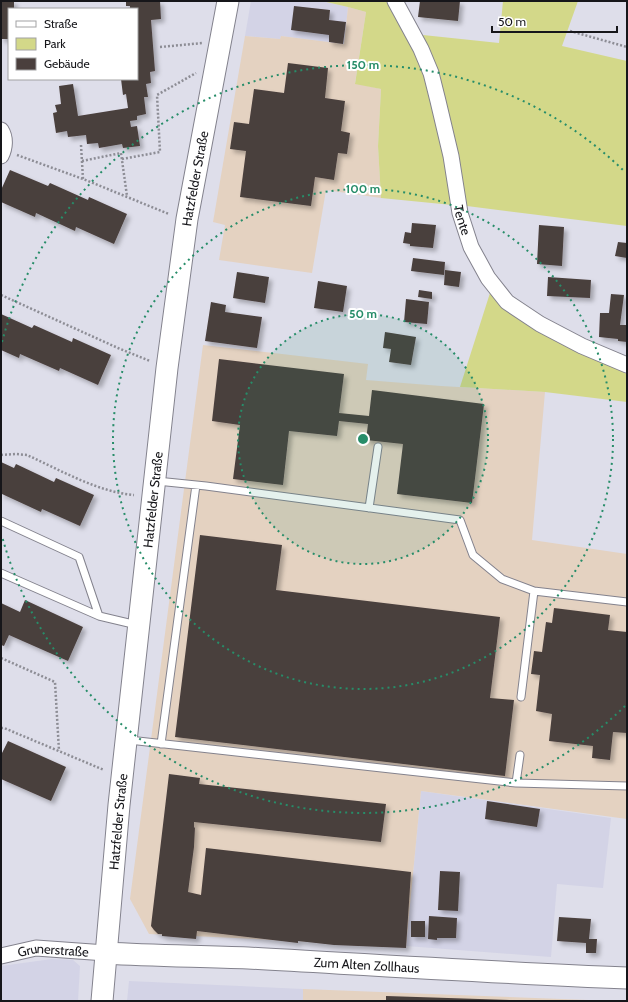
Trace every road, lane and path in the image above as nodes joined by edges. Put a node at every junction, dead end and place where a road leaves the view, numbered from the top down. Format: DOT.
graph roads {
  1 [pos="228,1"];
  2 [pos="395,1"];
  3 [pos="570,31"];
  4 [pos="160,47"];
  5 [pos="627,47"];
  6 [pos="219,51"];
  7 [pos="1,130"];
  8 [pos="81,145"];
  9 [pos="1,156"];
  10 [pos="18,156"];
  11 [pos="122,159"];
  12 [pos="82,160"];
  13 [pos="83,179"];
  14 [pos="127,196"];
  15 [pos="187,219"];
  16 [pos="1,295"];
  17 [pos="627,365"];
  18 [pos="167,368"];
  19 [pos="378,447"];
  20 [pos="1,455"];
  21 [pos="196,485"];
  22 [pos="154,488"];
  23 [pos="369,508"];
  24 [pos="1,521"];
  25 [pos="1,573"];
  26 [pos="534,591"];
  27 [pos="627,602"];
  28 [pos="99,616"];
  29 [pos="139,626"];
  30 [pos="1,658"];
  31 [pos="521,697"];
  32 [pos="1,728"];
  33 [pos="126,740"];
  34 [pos="161,744"];
  35 [pos="59,751"];
  36 [pos="520,755"];
  37 [pos="122,777"];
  38 [pos="516,783"];
  39 [pos="627,786"];
  40 [pos="106,953"];
  41 [pos="1,956"];
  42 [pos="627,978"];
  43 [pos="102,1001"];
  1 -- 6 [label="main road, Hatzfelder Straße"];
  2 -- 17 [label="street, Tente"];
  3 -- 5 [label="path"];
  4 -- 6 [label="path"];
  6 -- 11 [label="path"];
  6 -- 15 [label="main road, Hatzfelder Straße"];
  7 -- 9 [label="street"];
  8 -- 12 [label="path"];
  10 -- 13 [label="path"];
  11 -- 12 [label="path"];
  11 -- 14 [label="path"];
  12 -- 13 [label="path"];
  13 -- 14 [label="path"];
  14 -- 15 [label="path"];
  15 -- 18 [label="main road, Hatzfelder Straße"];
  16 -- 18 [label="path"];
  18 -- 22 [label="main road, Hatzfelder Straße"];
  19 -- 23 [label="lane"];
  20 -- 22 [label="path"];
  21 -- 22 [label="lane"];
  21 -- 23 [label="lane"];
  21 -- 34 [label="lane"];
  22 -- 29 [label="main road, Hatzfelder Straße"];
  23 -- 26 [label="lane"];
  24 -- 28 [label="lane"];
  25 -- 28 [label="lane"];
  26 -- 27 [label="lane"];
  26 -- 31 [label="lane"];
  28 -- 29 [label="lane"];
  29 -- 33 [label="main road, Hatzfelder Straße"];
  30 -- 35 [label="path"];
  32 -- 35 [label="path"];
  33 -- 34 [label="lane"];
  33 -- 37 [label="main road, Hatzfelder Straße"];
  34 -- 38 [label="lane"];
  35 -- 37 [label="path"];
  36 -- 38 [label="lane"];
  37 -- 40 [label="main road, Hatzfelder Straße"];
  38 -- 39 [label="lane"];
  40 -- 41 [label="street, Grunerstraße"];
  40 -- 42 [label="main road, Zum Alten Zollhaus"];
  40 -- 43 [label="main road, Hatzfelder Straße"];
}
